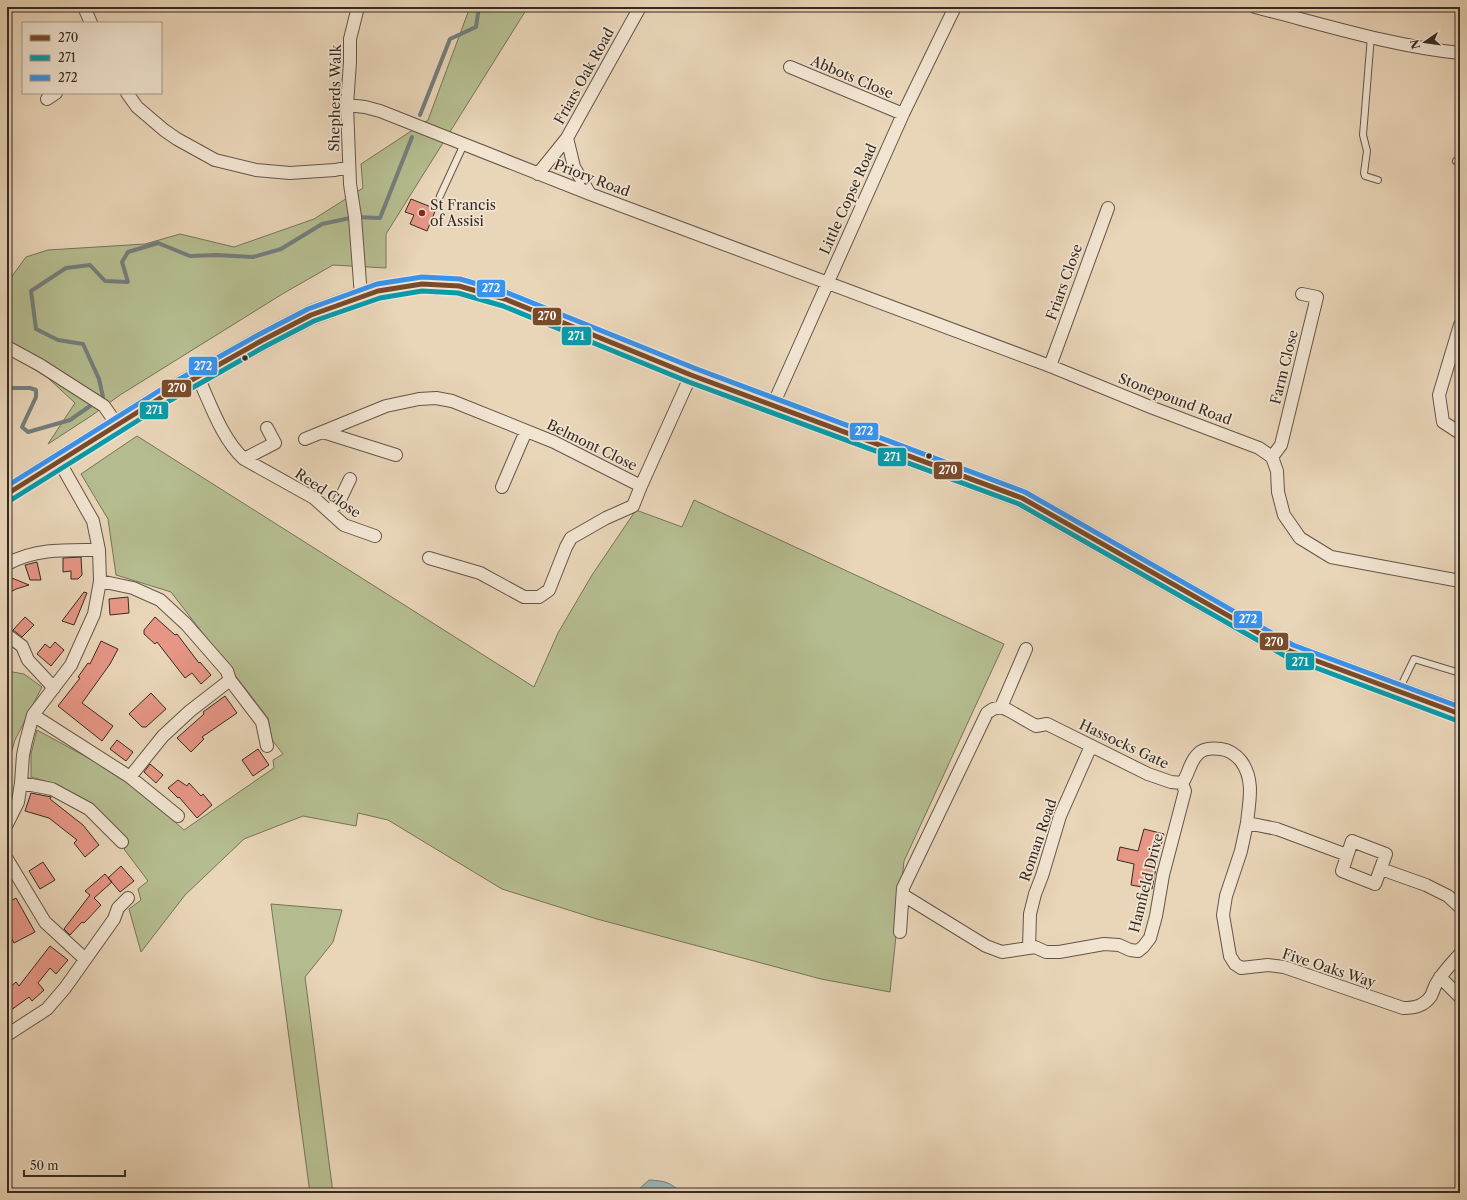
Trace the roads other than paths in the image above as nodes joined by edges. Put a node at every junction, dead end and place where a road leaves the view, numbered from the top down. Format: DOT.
graph roads {
  1 [pos="84,7"];
  2 [pos="358,7"];
  3 [pos="640,7"];
  4 [pos="955,7"];
  5 [pos="1255,7"];
  6 [pos="91,22"];
  7 [pos="1371,36"];
  8 [pos="1460,53"];
  9 [pos="790,67"];
  10 [pos="128,94"];
  11 [pos="347,105"];
  12 [pos="903,114"];
  13 [pos="567,138"];
  14 [pos="464,144"];
  15 [pos="349,167"];
  16 [pos="538,174"];
  17 [pos="1378,180"];
  18 [pos="590,194"];
  19 [pos="440,196"];
  20 [pos="1108,208"];
  21 [pos="827,282"];
  22 [pos="1302,294"];
  23 [pos="361,296"];
  24 [pos="1460,325"];
  25 [pos="7,348"];
  26 [pos="1050,366"];
  27 [pos="691,374"];
  28 [pos="198,376"];
  29 [pos="773,405"];
  30 [pos="116,426"];
  31 [pos="267,428"];
  32 [pos="526,431"];
  33 [pos="323,432"];
  34 [pos="1460,433"];
  35 [pos="305,439"];
  36 [pos="396,455"];
  37 [pos="1272,457"];
  38 [pos="244,459"];
  39 [pos="59,461"];
  40 [pos="350,480"];
  41 [pos="502,486"];
  42 [pos="641,486"];
  43 [pos="7,494"];
  44 [pos="329,511"];
  45 [pos="375,536"];
  46 [pos="99,550"];
  47 [pos="429,558"];
  48 [pos="7,564"];
  49 [pos="100,581"];
  50 [pos="1460,581"];
  51 [pos="7,635"];
  52 [pos="1026,649"];
  53 [pos="1460,673"];
  54 [pos="230,680"];
  55 [pos="54,688"];
  56 [pos="1398,691"];
  57 [pos="1001,707"];
  58 [pos="1460,714"];
  59 [pos="33,715"];
  60 [pos="267,746"];
  61 [pos="1091,746"];
  62 [pos="130,776"];
  63 [pos="21,783"];
  64 [pos="1182,783"];
  65 [pos="178,816"];
  66 [pos="1247,823"];
  67 [pos="7,824"];
  68 [pos="122,842"];
  69 [pos="1347,855"];
  70 [pos="7,859"];
  71 [pos="1381,869"];
  72 [pos="903,895"];
  73 [pos="128,898"];
  74 [pos="1460,907"];
  75 [pos="900,932"];
  76 [pos="1030,948"];
  77 [pos="1460,954"];
  78 [pos="85,959"];
  79 [pos="1440,977"];
  80 [pos="1460,997"];
  81 [pos="7,1035"];
  1 -- 6 [label="street"];
  2 -- 11 [label="street, Shepherds Walk"];
  3 -- 13 [label="street, Friars Oak Road"];
  4 -- 12 [label="street, Little Copse Road"];
  5 -- 7 [label="street"];
  7 -- 8 [label="street"];
  7 -- 17 [label="lane"];
  9 -- 12 [label="street, Abbots Close"];
  10 -- 15 [label="street, Shepherds Walk"];
  11 -- 14 [label="street, Priory Road"];
  11 -- 15 [label="street, Shepherds Walk"];
  12 -- 21 [label="street, Little Copse Road"];
  13 -- 16 [label="street, Friars Oak Road"];
  13 -- 18 [label="street, Friars Oak Road"];
  14 -- 16 [label="street, Priory Road"];
  14 -- 19 [label="lane"];
  15 -- 23 [label="street, Shepherds Walk"];
  16 -- 18 [label="street, Priory Road"];
  18 -- 21 [label="street, Priory Road"];
  20 -- 26 [label="street, Friars Close"];
  21 -- 26 [label="street, Stonepound Road"];
  21 -- 29 [label="street, Little Copse Road"];
  22 -- 37 [label="street, Farm Close"];
  23 -- 27 [label="main road"];
  23 -- 28 [label="main road"];
  24 -- 34 [label="street"];
  25 -- 30 [label="street"];
  26 -- 37 [label="street, Stonepound Road"];
  27 -- 29 [label="main road"];
  27 -- 42 [label="street, Belmont Close"];
  28 -- 30 [label="main road"];
  28 -- 38 [label="street, Reed Close"];
  29 -- 56 [label="main road"];
  30 -- 39 [label="main road"];
  31 -- 38 [label="street"];
  32 -- 33 [label="street, Belmont Close"];
  32 -- 41 [label="street, Belmont Close"];
  32 -- 42 [label="street, Belmont Close"];
  33 -- 35 [label="street, Belmont Close"];
  33 -- 36 [label="street"];
  37 -- 50 [label="street"];
  38 -- 44 [label="street, Reed Close"];
  39 -- 43 [label="main road"];
  39 -- 46 [label="street"];
  40 -- 44 [label="street"];
  42 -- 47 [label="street"];
  44 -- 45 [label="street, Reed Close"];
  46 -- 48 [label="street"];
  46 -- 49 [label="street"];
  49 -- 54 [label="street"];
  49 -- 55 [label="street"];
  51 -- 55 [label="street"];
  52 -- 57 [label="street"];
  53 -- 56 [label="lane"];
  54 -- 60 [label="street"];
  54 -- 62 [label="street"];
  55 -- 59 [label="street"];
  56 -- 58 [label="main road"];
  57 -- 61 [label="street, Hassocks Gate"];
  57 -- 72 [label="street"];
  59 -- 62 [label="street"];
  59 -- 63 [label="street"];
  61 -- 64 [label="street, Hassocks Gate"];
  61 -- 76 [label="street, Roman Road"];
  62 -- 65 [label="street"];
  63 -- 67 [label="street"];
  63 -- 68 [label="street"];
  64 -- 66 [label="street, Hassocks Gate"];
  64 -- 76 [label="street, Hamfield Drive"];
  66 -- 69 [label="street"];
  66 -- 79 [label="street, Five Oaks Way"];
  69 -- 71 [label="street"];
  69 -- 71 [label="street"];
  70 -- 78 [label="street"];
  71 -- 74 [label="street"];
  72 -- 75 [label="street"];
  72 -- 76 [label="street, Hamfield Drive"];
  73 -- 78 [label="street"];
  77 -- 79 [label="street, Five Oaks Way"];
  78 -- 81 [label="street"];
  79 -- 80 [label="street"];
}
